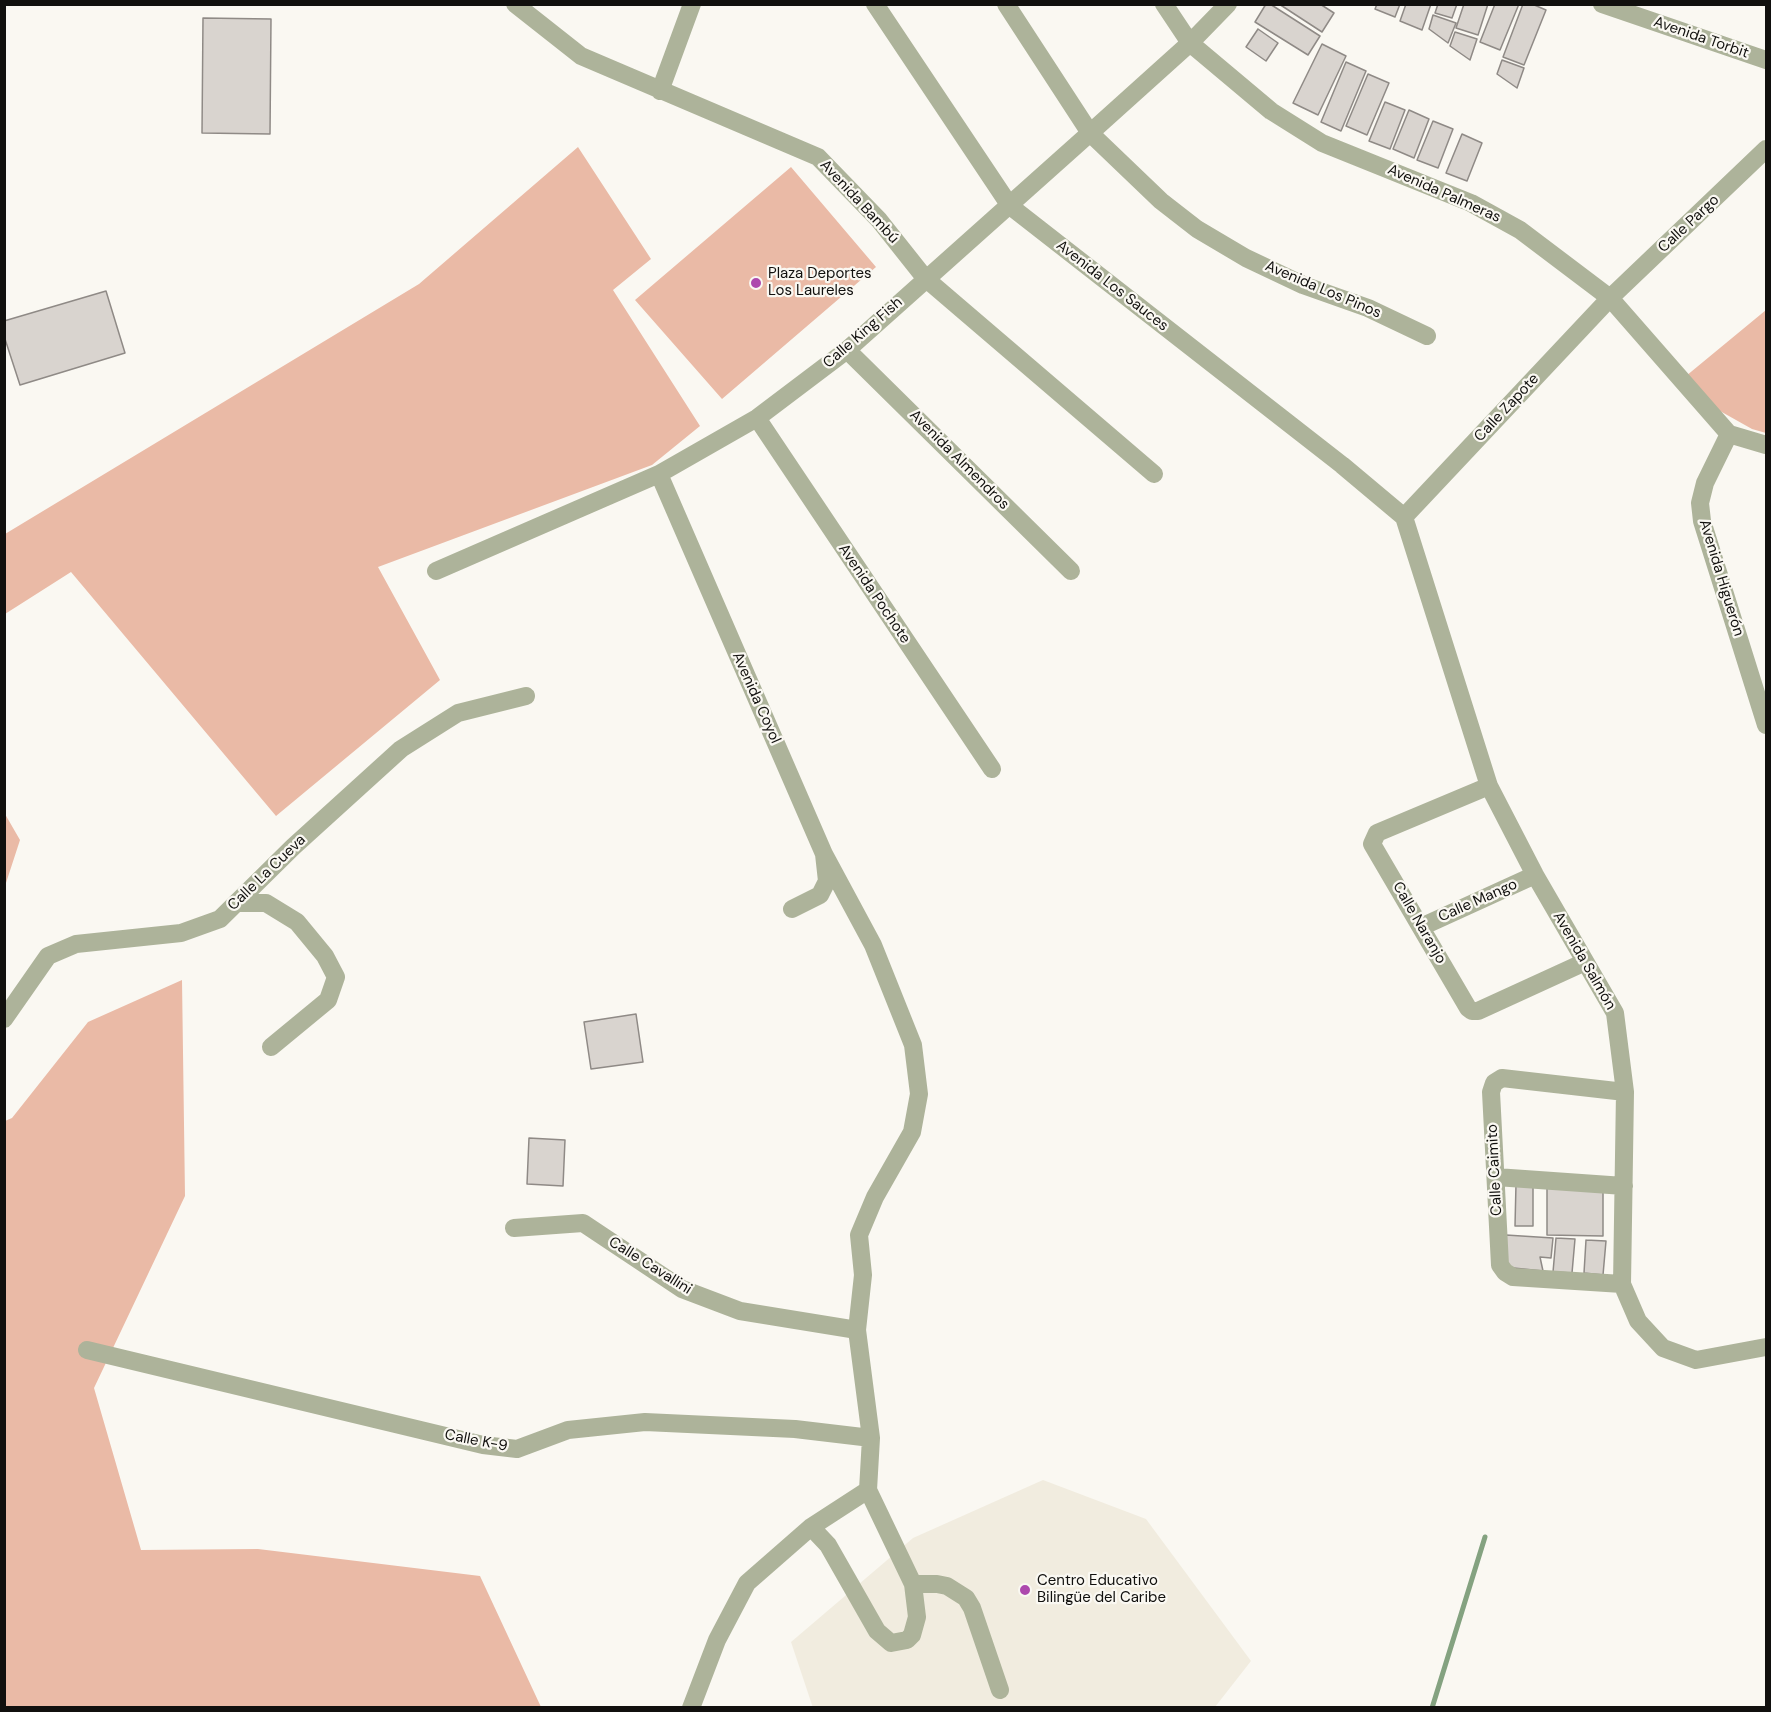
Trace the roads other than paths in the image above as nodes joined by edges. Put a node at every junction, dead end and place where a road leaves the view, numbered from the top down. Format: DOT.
graph roads {
  1 [pos="515,4"];
  2 [pos="692,4"];
  3 [pos="875,4"];
  4 [pos="1006,4"];
  5 [pos="1164,4"];
  6 [pos="1228,4"];
  7 [pos="1602,4"];
  8 [pos="1190,43"];
  9 [pos="1767,60"];
  10 [pos="660,91"];
  11 [pos="1090,133"];
  12 [pos="1763,161"];
  13 [pos="1010,206"];
  14 [pos="925,278"];
  15 [pos="1610,298"];
  16 [pos="1427,336"];
  17 [pos="847,350"];
  18 [pos="757,418"];
  19 [pos="1729,434"];
  20 [pos="1767,445"];
  21 [pos="659,474"];
  22 [pos="1154,474"];
  23 [pos="1404,517"];
  24 [pos="436,571"];
  25 [pos="1071,571"];
  26 [pos="526,696"];
  27 [pos="1767,725"];
  28 [pos="992,769"];
  29 [pos="1489,786"];
  30 [pos="824,854"];
  31 [pos="1535,875"];
  32 [pos="236,903"];
  33 [pos="792,909"];
  34 [pos="1421,927"];
  35 [pos="1585,962"];
  36 [pos="4,1018"];
  37 [pos="271,1047"];
  38 [pos="1625,1092"];
  39 [pos="1496,1177"];
  40 [pos="1624,1186"];
  41 [pos="514,1228"];
  42 [pos="1622,1284"];
  43 [pos="857,1330"];
  44 [pos="1767,1347"];
  45 [pos="87,1350"];
  46 [pos="871,1438"];
  47 [pos="868,1490"];
  48 [pos="811,1527"];
  49 [pos="913,1584"];
  50 [pos="1000,1690"];
  51 [pos="691,1707"];
  1 -- 10 [label="street, Avenida Bambú"];
  2 -- 10 [label="street"];
  3 -- 13 [label="street, Avenida Los Sauces"];
  4 -- 11 [label="street, Avenida Los Pinos"];
  5 -- 8 [label="street, Avenida Palmeras"];
  6 -- 8 [label="street, Calle King Fish"];
  7 -- 9 [label="street, Avenida Torbit"];
  8 -- 11 [label="street, Calle King Fish"];
  8 -- 15 [label="street, Avenida Palmeras"];
  10 -- 14 [label="street, Avenida Bambú"];
  11 -- 13 [label="street, Calle King Fish"];
  11 -- 16 [label="street, Avenida Los Pinos"];
  12 -- 15 [label="street, Calle Pargo"];
  13 -- 14 [label="street, Calle King Fish"];
  13 -- 23 [label="street, Avenida Los Sauces"];
  14 -- 17 [label="street, Calle King Fish"];
  14 -- 22 [label="street, Avenida Bambú"];
  15 -- 19 [label="street, Avenida Palmeras"];
  15 -- 23 [label="street, Calle Zapote"];
  17 -- 18 [label="street, Calle King Fish"];
  17 -- 25 [label="street, Avenida Almendros"];
  18 -- 21 [label="street, Calle King Fish"];
  18 -- 28 [label="street, Avenida Pochote"];
  19 -- 20 [label="street"];
  19 -- 27 [label="street, Avenida Higuerón"];
  21 -- 24 [label="street, Calle King Fish"];
  21 -- 30 [label="street, Avenida Coyol"];
  23 -- 29 [label="street, Avenida Salmón"];
  26 -- 32 [label="street, Calle La Cueva"];
  29 -- 31 [label="street, Avenida Salmón"];
  29 -- 34 [label="street, Calle Naranjo"];
  30 -- 33 [label="street, Avenida Coyol"];
  30 -- 43 [label="street"];
  31 -- 34 [label="street, Calle Mango"];
  31 -- 35 [label="street, Avenida Salmón"];
  32 -- 36 [label="street, Calle La Cueva"];
  32 -- 37 [label="street"];
  34 -- 35 [label="street, Calle Naranjo"];
  35 -- 38 [label="street, Avenida Salmón"];
  38 -- 39 [label="street, Calle Caimito"];
  38 -- 40 [label="street, Avenida Salmón"];
  39 -- 40 [label="street"];
  39 -- 42 [label="street, Calle Caimito"];
  40 -- 42 [label="street, Avenida Salmón"];
  41 -- 43 [label="street, Calle Cavallini"];
  42 -- 44 [label="street, Avenida Salmón"];
  43 -- 46 [label="street"];
  45 -- 46 [label="street, Calle K-9"];
  46 -- 47 [label="street"];
  47 -- 48 [label="street"];
  47 -- 49 [label="street"];
  48 -- 49 [label="street"];
  48 -- 51 [label="street"];
  49 -- 50 [label="street"];
}
